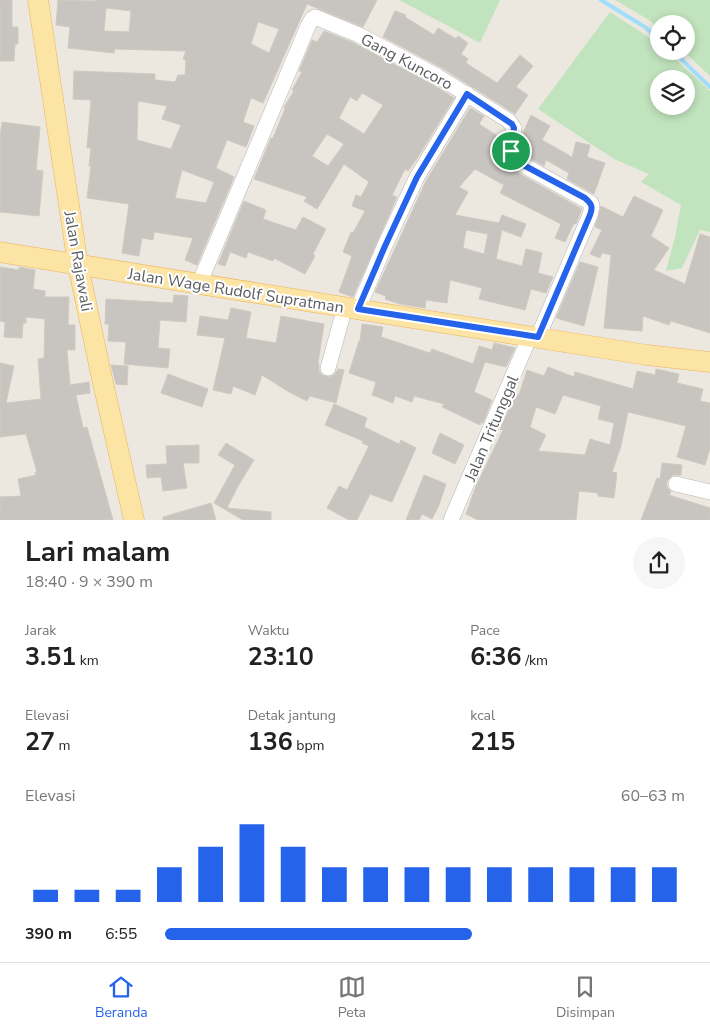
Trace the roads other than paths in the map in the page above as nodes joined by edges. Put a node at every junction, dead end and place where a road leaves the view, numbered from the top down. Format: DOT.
graph roads {
  1 [pos="38,0"];
  2 [pos="467,94"];
  3 [pos="0,252"];
  4 [pos="78,265"];
  5 [pos="199,284"];
  6 [pos="352,308"];
  7 [pos="534,337"];
  8 [pos="710,362"];
  9 [pos="328,368"];
  10 [pos="676,484"];
  11 [pos="710,492"];
  12 [pos="134,520"];
  13 [pos="451,520"];
  1 -- 4 [label="main road, Jalan Rajawali"];
  2 -- 5 [label="street, Gang Kuncoro"];
  2 -- 6 [label="street"];
  2 -- 7 [label="street, Gang Kuncoro"];
  3 -- 4 [label="main road, Jalan Wage Rudolf Supratman"];
  4 -- 5 [label="main road, Jalan Wage Rudolf Supratman"];
  4 -- 12 [label="main road, Jalan Rajawali"];
  5 -- 6 [label="main road, Jalan Wage Rudolf Supratman"];
  6 -- 7 [label="main road, Jalan Wage Rudolf Supratman"];
  6 -- 9 [label="street"];
  7 -- 8 [label="main road, Jalan Wage Rudolf Supratman"];
  7 -- 13 [label="street, Jalan Tritunggal"];
  10 -- 11 [label="street"];
}
